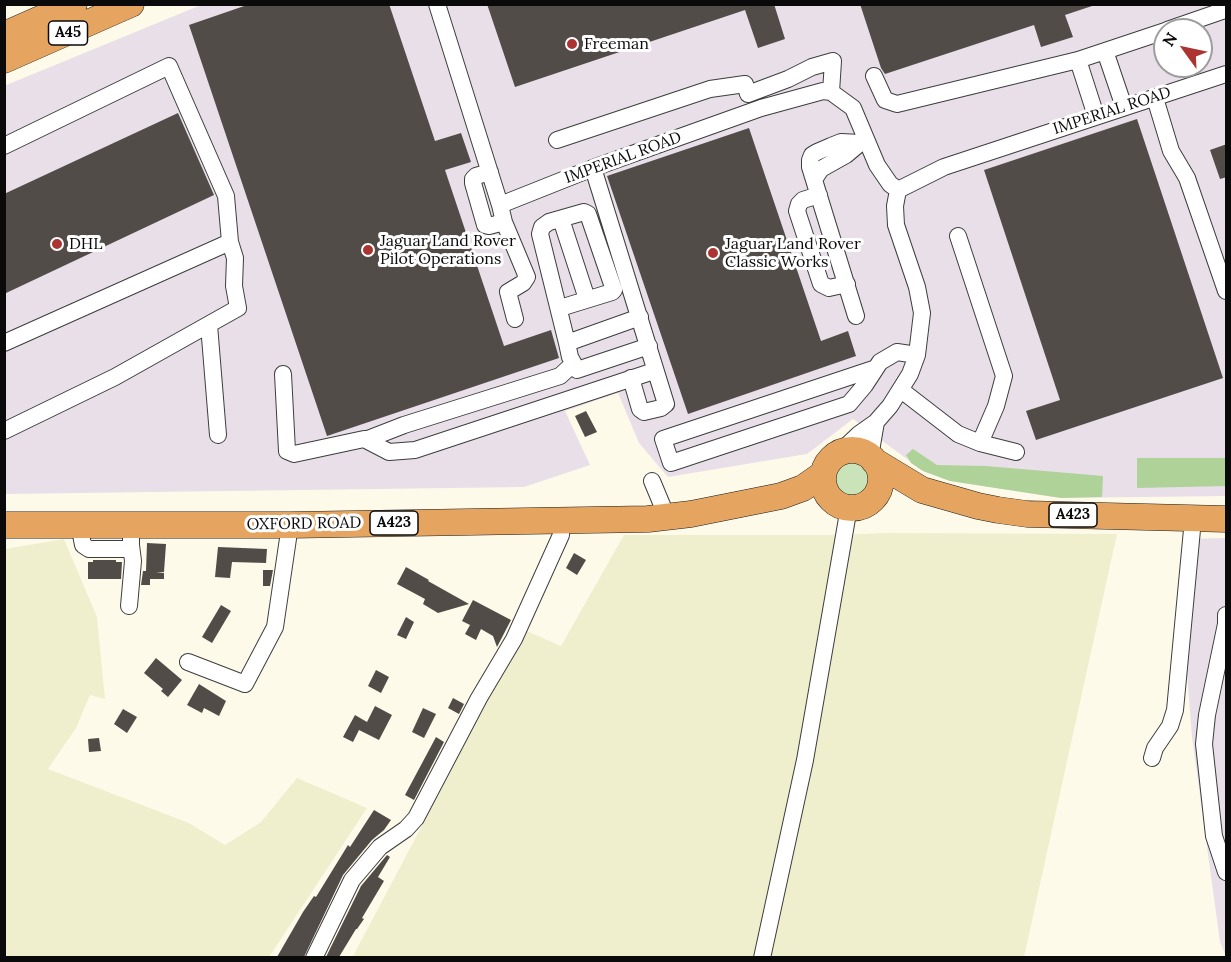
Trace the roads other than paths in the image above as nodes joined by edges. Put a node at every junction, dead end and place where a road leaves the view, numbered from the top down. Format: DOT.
graph roads {
  1 [pos="74,4"];
  2 [pos="131,4"];
  3 [pos="437,4"];
  4 [pos="1225,10"];
  5 [pos="1201,18"];
  6 [pos="1153,34"];
  7 [pos="4,35"];
  8 [pos="1105,51"];
  9 [pos="4,60"];
  10 [pos="1078,60"];
  11 [pos="1227,74"];
  12 [pos="874,76"];
  13 [pos="831,92"];
  14 [pos="1155,98"];
  15 [pos="1124,107"];
  16 [pos="1096,116"];
  17 [pos="557,140"];
  18 [pos="863,141"];
  19 [pos="4,146"];
  20 [pos="593,168"];
  21 [pos="490,172"];
  22 [pos="898,190"];
  23 [pos="819,195"];
  24 [pos="500,205"];
  25 [pos="561,219"];
  26 [pos="504,222"];
  27 [pos="958,236"];
  28 [pos="230,242"];
  29 [pos="847,284"];
  30 [pos="1227,291"];
  31 [pos="587,299"];
  32 [pos="560,308"];
  33 [pos="856,316"];
  34 [pos="640,317"];
  35 [pos="515,320"];
  36 [pos="209,325"];
  37 [pos="4,343"];
  38 [pos="567,343"];
  39 [pos="648,346"];
  40 [pos="917,355"];
  41 [pos="573,364"];
  42 [pos="876,368"];
  43 [pos="654,371"];
  44 [pos="282,374"];
  45 [pos="560,376"];
  46 [pos="632,378"];
  47 [pos="901,390"];
  48 [pos="496,396"];
  49 [pos="569,398"];
  50 [pos="506,420"];
  51 [pos="876,422"];
  52 [pos="4,431"];
  53 [pos="218,435"];
  54 [pos="364,439"];
  55 [pos="980,442"];
  56 [pos="840,452"];
  57 [pos="1016,452"];
  58 [pos="872,459"];
  59 [pos="823,474"];
  60 [pos="652,481"];
  61 [pos="922,490"];
  62 [pos="781,496"];
  63 [pos="852,504"];
  64 [pos="667,517"];
  65 [pos="1193,519"];
  66 [pos="1227,519"];
  67 [pos="562,520"];
  68 [pos="4,525"];
  69 [pos="290,525"];
  70 [pos="131,535"];
  71 [pos="129,606"];
  72 [pos="1227,615"];
  73 [pos="188,662"];
  74 [pos="1152,758"];
  75 [pos="1227,872"];
  76 [pos="314,957"];
  77 [pos="762,957"];
  1 -- 7 [label="highway, A45"];
  2 -- 9 [label="highway, A45"];
  3 -- 21 [label="street"];
  4 -- 5 [label="street"];
  6 -- 8 [label="street"];
  8 -- 10 [label="street"];
  8 -- 15 [label="street"];
  10 -- 12 [label="street"];
  10 -- 16 [label="street"];
  11 -- 14 [label="street, IMPERIAL ROAD"];
  13 -- 17 [label="street"];
  13 -- 18 [label="street"];
  13 -- 20 [label="street, IMPERIAL ROAD"];
  14 -- 15 [label="street, IMPERIAL ROAD"];
  14 -- 30 [label="street"];
  15 -- 16 [label="street, IMPERIAL ROAD"];
  16 -- 22 [label="street, IMPERIAL ROAD"];
  18 -- 22 [label="street"];
  18 -- 23 [label="street"];
  19 -- 28 [label="street"];
  20 -- 24 [label="street, IMPERIAL ROAD"];
  20 -- 34 [label="street"];
  21 -- 24 [label="street"];
  21 -- 26 [label="street"];
  22 -- 40 [label="street"];
  23 -- 29 [label="street"];
  23 -- 29 [label="street"];
  24 -- 26 [label="street"];
  25 -- 31 [label="street"];
  25 -- 31 [label="street"];
  25 -- 32 [label="street"];
  26 -- 35 [label="street"];
  27 -- 55 [label="street"];
  28 -- 36 [label="street"];
  28 -- 37 [label="street"];
  29 -- 33 [label="street"];
  31 -- 32 [label="street"];
  32 -- 38 [label="street"];
  34 -- 38 [label="street"];
  34 -- 39 [label="street"];
  36 -- 52 [label="street"];
  36 -- 53 [label="street"];
  38 -- 41 [label="street"];
  39 -- 41 [label="street"];
  39 -- 43 [label="street"];
  40 -- 42 [label="street"];
  40 -- 47 [label="street"];
  41 -- 45 [label="street"];
  42 -- 42 [label="street"];
  43 -- 46 [label="street"];
  43 -- 46 [label="street"];
  44 -- 54 [label="street"];
  45 -- 48 [label="street"];
  45 -- 49 [label="street"];
  46 -- 49 [label="street"];
  47 -- 51 [label="street"];
  47 -- 55 [label="street"];
  48 -- 50 [label="street"];
  48 -- 54 [label="street"];
  49 -- 50 [label="street"];
  50 -- 54 [label="street"];
  51 -- 56 [label="street"];
  51 -- 58 [label="street"];
  55 -- 57 [label="street"];
  56 -- 58 [label="highway"];
  56 -- 59 [label="highway"];
  58 -- 61 [label="highway, OXFORD ROAD / A423"];
  58 -- 63 [label="highway"];
  59 -- 62 [label="highway, OXFORD ROAD / A423"];
  59 -- 63 [label="highway"];
  60 -- 64 [label="street"];
  61 -- 63 [label="highway, OXFORD ROAD / A423"];
  61 -- 65 [label="highway, OXFORD ROAD / A423"];
  62 -- 63 [label="highway, OXFORD ROAD / A423"];
  62 -- 64 [label="highway, OXFORD ROAD / A423"];
  63 -- 77 [label="street"];
  64 -- 67 [label="highway, OXFORD ROAD / A423"];
  65 -- 66 [label="highway, OXFORD ROAD / A423"];
  65 -- 74 [label="street"];
  67 -- 69 [label="highway, OXFORD ROAD / A423"];
  67 -- 76 [label="street"];
  68 -- 70 [label="highway, OXFORD ROAD / A423"];
  69 -- 70 [label="highway, OXFORD ROAD / A423"];
  69 -- 73 [label="street"];
  70 -- 71 [label="street"];
  72 -- 75 [label="street"];
}
